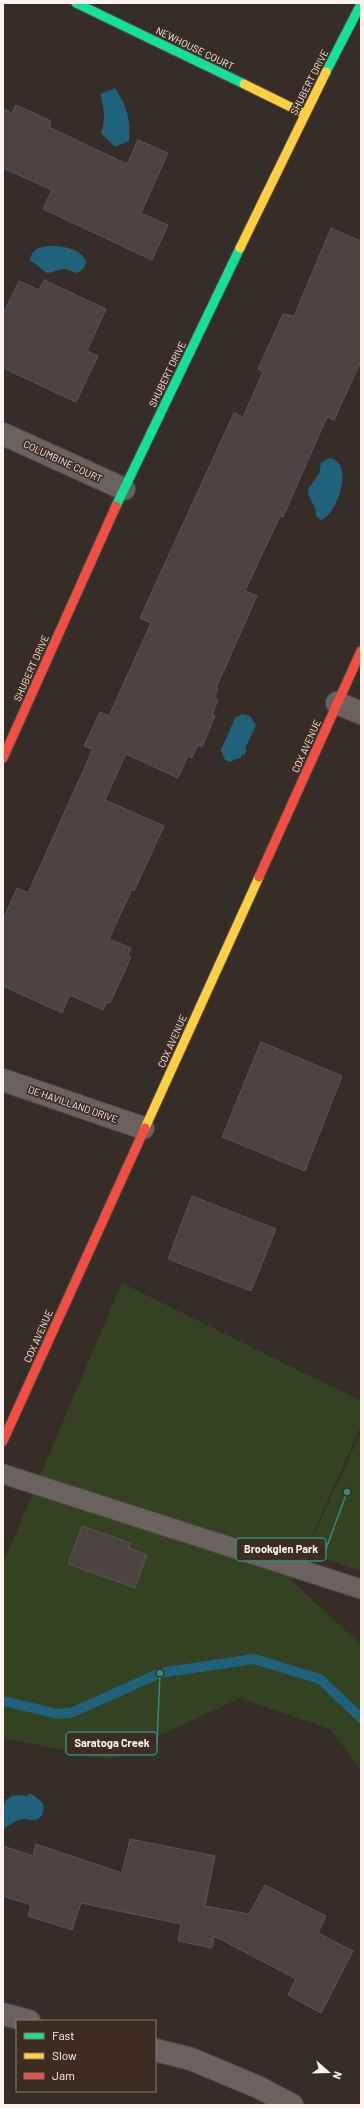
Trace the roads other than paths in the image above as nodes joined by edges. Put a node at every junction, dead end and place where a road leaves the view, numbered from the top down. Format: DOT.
graph roads {
  1 [pos="76,3"];
  2 [pos="361,4"];
  3 [pos="305,114"];
  4 [pos="3,434"];
  5 [pos="124,489"];
  6 [pos="361,650"];
  7 [pos="337,703"];
  8 [pos="361,713"];
  9 [pos="3,758"];
  10 [pos="3,1080"];
  11 [pos="144,1128"];
  12 [pos="3,1442"];
  13 [pos="3,1474"];
  14 [pos="361,1589"];
  15 [pos="3,2014"];
  16 [pos="25,2020"];
  17 [pos="156,2050"];
  18 [pos="292,2105"];
  1 -- 3 [label="street, NEWHOUSE COURT"];
  2 -- 3 [label="street, SHUBERT DRIVE"];
  3 -- 5 [label="street, SHUBERT DRIVE"];
  4 -- 5 [label="street, COLUMBINE COURT"];
  5 -- 9 [label="street, SHUBERT DRIVE"];
  6 -- 7 [label="street, COX AVENUE"];
  7 -- 8 [label="street"];
  7 -- 11 [label="street, COX AVENUE"];
  10 -- 11 [label="street, DE HAVILLAND DRIVE"];
  11 -- 12 [label="street, COX AVENUE"];
  13 -- 14 [label="lane"];
  15 -- 16 [label="street"];
  17 -- 18 [label="street"];
}
